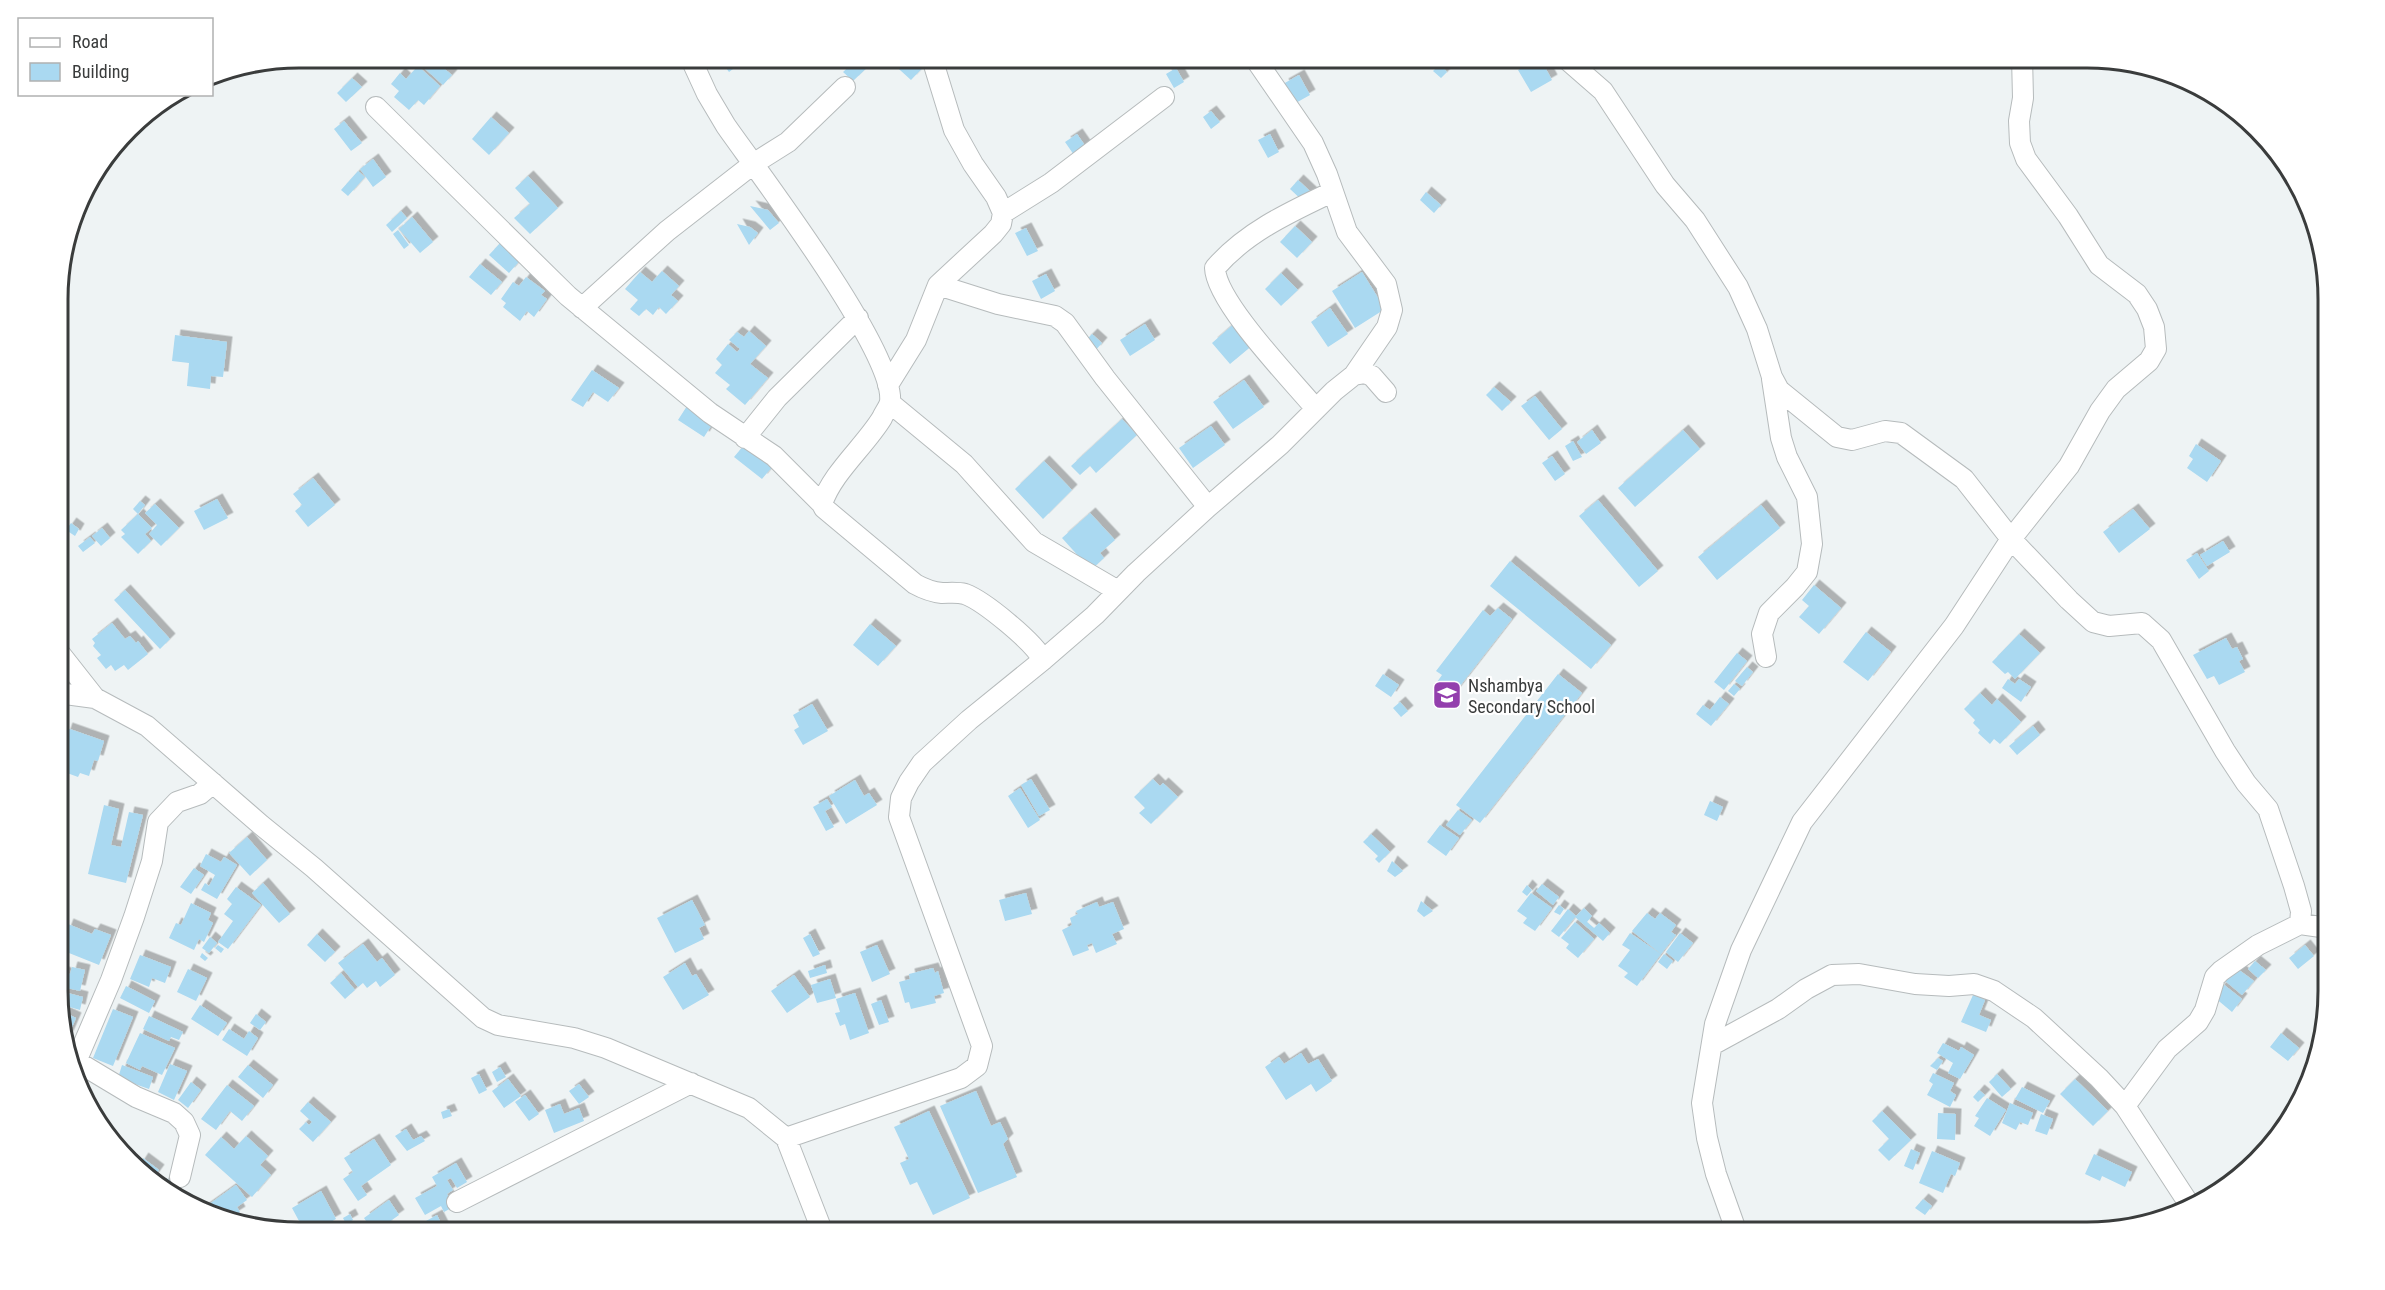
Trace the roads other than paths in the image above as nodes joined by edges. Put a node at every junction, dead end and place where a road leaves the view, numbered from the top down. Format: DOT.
graph roads {
  1 [pos="695,68"];
  2 [pos="935,68"];
  3 [pos="1261,68"];
  4 [pos="1577,68"];
  5 [pos="2022,68"];
  6 [pos="844,87"];
  7 [pos="1164,97"];
  8 [pos="376,107"];
  9 [pos="753,164"];
  10 [pos="1332,192"];
  11 [pos="1003,213"];
  12 [pos="938,285"];
  13 [pos="582,308"];
  14 [pos="858,318"];
  15 [pos="1354,375"];
  16 [pos="1772,377"];
  17 [pos="1386,392"];
  18 [pos="889,394"];
  19 [pos="1316,409"];
  20 [pos="746,438"];
  21 [pos="822,504"];
  22 [pos="1208,507"];
  23 [pos="2011,539"];
  24 [pos="1118,591"];
  25 [pos="1766,657"];
  26 [pos="1044,660"];
  27 [pos="68,664"];
  28 [pos="68,694"];
  29 [pos="95,698"];
  30 [pos="213,783"];
  31 [pos="2300,924"];
  32 [pos="2318,927"];
  33 [pos="1712,1045"];
  34 [pos="77,1058"];
  35 [pos="80,1066"];
  36 [pos="691,1083"];
  37 [pos="2125,1106"];
  38 [pos="786,1138"];
  39 [pos="180,1177"];
  40 [pos="2186,1200"];
  41 [pos="457,1202"];
  42 [pos="820,1222"];
  43 [pos="1733,1222"];
  1 -- 9 [label="street"];
  2 -- 11 [label="street"];
  3 -- 10 [label="street"];
  4 -- 16 [label="street"];
  5 -- 23 [label="street"];
  6 -- 9 [label="street"];
  7 -- 11 [label="street"];
  8 -- 13 [label="street"];
  9 -- 13 [label="street"];
  9 -- 14 [label="street"];
  10 -- 15 [label="street"];
  10 -- 19 [label="street"];
  11 -- 12 [label="street"];
  12 -- 18 [label="street"];
  12 -- 22 [label="street"];
  13 -- 20 [label="street"];
  14 -- 18 [label="street"];
  14 -- 20 [label="street"];
  15 -- 17 [label="street"];
  15 -- 19 [label="street"];
  16 -- 23 [label="street"];
  16 -- 25 [label="street"];
  18 -- 21 [label="street"];
  18 -- 24 [label="street"];
  19 -- 22 [label="street"];
  20 -- 21 [label="street"];
  21 -- 26 [label="street"];
  22 -- 24 [label="street"];
  23 -- 31 [label="street"];
  23 -- 33 [label="street"];
  24 -- 26 [label="street"];
  26 -- 38 [label="street"];
  27 -- 29 [label="street"];
  28 -- 29 [label="street"];
  29 -- 30 [label="street"];
  30 -- 34 [label="street"];
  30 -- 36 [label="street"];
  31 -- 32 [label="street"];
  31 -- 37 [label="street"];
  33 -- 37 [label="street"];
  33 -- 43 [label="street"];
  35 -- 39 [label="street"];
  36 -- 38 [label="street"];
  36 -- 41 [label="street"];
  37 -- 40 [label="street"];
  38 -- 42 [label="street"];
}
